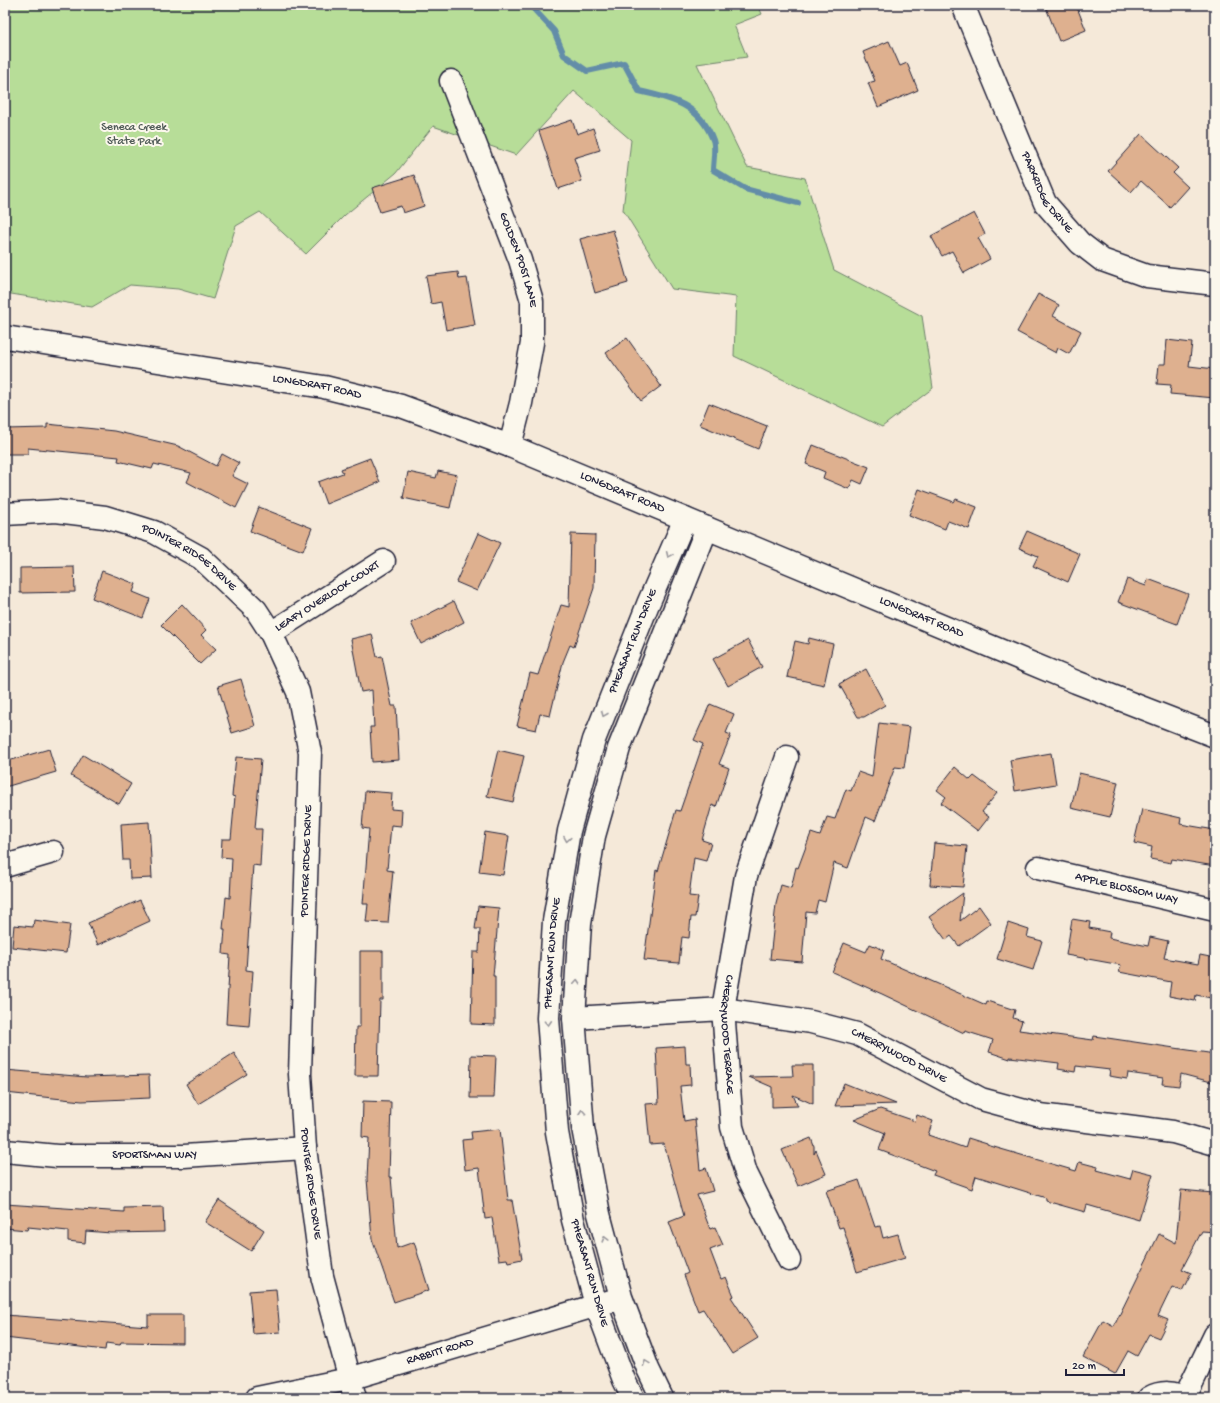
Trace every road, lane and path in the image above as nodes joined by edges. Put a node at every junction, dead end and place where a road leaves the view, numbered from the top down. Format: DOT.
graph roads {
  1 [pos="964,5"];
  2 [pos="451,81"];
  3 [pos="1215,284"];
  4 [pos="5,337"];
  5 [pos="510,446"];
  6 [pos="5,514"];
  7 [pos="685,519"];
  8 [pos="707,528"];
  9 [pos="384,561"];
  10 [pos="271,633"];
  11 [pos="1215,736"];
  12 [pos="787,757"];
  13 [pos="53,852"];
  14 [pos="5,866"];
  15 [pos="1038,868"];
  16 [pos="1215,910"];
  17 [pos="723,1009"];
  18 [pos="574,1018"];
  19 [pos="1215,1144"];
  20 [pos="305,1148"];
  21 [pos="5,1151"];
  22 [pos="789,1260"];
  23 [pos="621,1297"];
  24 [pos="596,1306"];
  25 [pos="1215,1335"];
  26 [pos="352,1389"];
  27 [pos="1186,1397"];
  28 [pos="258,1398"];
  29 [pos="633,1398"];
  30 [pos="662,1398"];
  31 [pos="1149,1398"];
  1 -- 3 [label="street, PARKRIDGE DRIVE"];
  2 -- 5 [label="street, GOLDEN POST LANE"];
  4 -- 5 [label="street, LONGDRAFT ROAD"];
  5 -- 7 [label="street, LONGDRAFT ROAD"];
  6 -- 10 [label="street, POINTER RIDGE DRIVE"];
  7 -- 8 [label="street, LONGDRAFT ROAD"];
  7 -- 24 [label="street, PHEASANT RUN DRIVE, one-way"];
  8 -- 11 [label="street, LONGDRAFT ROAD"];
  18 -- 8 [label="street, PHEASANT RUN DRIVE, one-way"];
  9 -- 10 [label="street, LEAFY OVERLOOK COURT"];
  10 -- 20 [label="street, POINTER RIDGE DRIVE"];
  12 -- 17 [label="street, CHERRYWOOD TERRACE"];
  13 -- 14 [label="street"];
  15 -- 16 [label="street, APPLE BLOSSOM WAY"];
  17 -- 18 [label="street, CHERRYWOOD DRIVE"];
  17 -- 19 [label="street, CHERRYWOOD DRIVE"];
  17 -- 22 [label="street, CHERRYWOOD TERRACE"];
  23 -- 18 [label="street, PHEASANT RUN DRIVE, one-way"];
  20 -- 21 [label="street, SPORTSMAN WAY"];
  20 -- 26 [label="street, POINTER RIDGE DRIVE"];
  23 -- 24 [label="street, RABBITT ROAD"];
  30 -- 23 [label="street, PHEASANT RUN DRIVE, one-way"];
  24 -- 26 [label="street, RABBITT ROAD"];
  24 -- 29 [label="street, PHEASANT RUN DRIVE"];
  25 -- 27 [label="street"];
  26 -- 28 [label="street, RABBITT ROAD"];
  27 -- 31 [label="street"];
}
